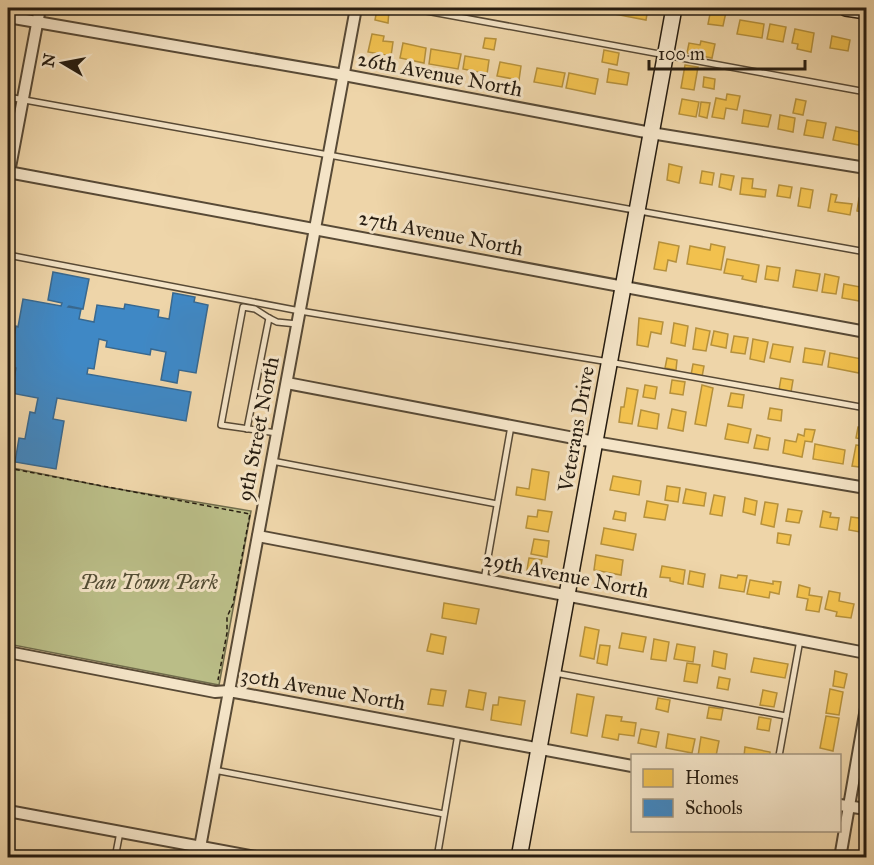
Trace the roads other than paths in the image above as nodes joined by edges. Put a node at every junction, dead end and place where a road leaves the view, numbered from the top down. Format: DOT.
graph roads {
  1 [pos="39,8"];
  2 [pos="356,8"];
  3 [pos="410,8"];
  4 [pos="674,8"];
  5 [pos="846,8"];
  6 [pos="867,11"];
  7 [pos="8,17"];
  8 [pos="37,22"];
  9 [pos="665,54"];
  10 [pos="344,75"];
  11 [pos="867,92"];
  12 [pos="8,97"];
  13 [pos="22,99"];
  14 [pos="651,133"];
  15 [pos="329,154"];
  16 [pos="867,168"];
  17 [pos="8,174"];
  18 [pos="637,209"];
  19 [pos="315,229"];
  20 [pos="867,252"];
  21 [pos="8,255"];
  22 [pos="623,287"];
  23 [pos="300,310"];
  24 [pos="269,318"];
  25 [pos="297,324"];
  26 [pos="867,332"];
  27 [pos="609,362"];
  28 [pos="287,383"];
  29 [pos="867,408"];
  30 [pos="511,426"];
  31 [pos="248,429"];
  32 [pos="278,433"];
  33 [pos="595,442"];
  34 [pos="272,461"];
  35 [pos="867,488"];
  36 [pos="498,504"];
  37 [pos="258,536"];
  38 [pos="484,580"];
  39 [pos="568,596"];
  40 [pos="800,640"];
  41 [pos="9,653"];
  42 [pos="867,653"];
  43 [pos="8,670"];
  44 [pos="554,672"];
  45 [pos="229,691"];
  46 [pos="867,708"];
  47 [pos="786,716"];
  48 [pos="458,734"];
  49 [pos="539,749"];
  50 [pos="779,754"];
  51 [pos="631,766"];
  52 [pos="214,770"];
  53 [pos="844,805"];
  54 [pos="867,809"];
  55 [pos="8,811"];
  56 [pos="444,814"];
  57 [pos="120,832"];
  58 [pos="199,852"];
  59 [pos="116,858"];
  60 [pos="261,858"];
  61 [pos="437,858"];
  62 [pos="519,858"];
  63 [pos="840,858"];
  1 -- 8 [label="street"];
  2 -- 10 [label="street, 9th Street North"];
  3 -- 9 [label="lane"];
  4 -- 9 [label="main road, Veterans Drive"];
  5 -- 6 [label="main road"];
  7 -- 8 [label="street, 26th Avenue North"];
  8 -- 10 [label="street, 26th Avenue North"];
  8 -- 13 [label="street"];
  9 -- 11 [label="lane"];
  9 -- 14 [label="main road, Veterans Drive"];
  10 -- 14 [label="street, 26th Avenue North"];
  10 -- 15 [label="street, 9th Street North"];
  12 -- 13 [label="lane"];
  13 -- 15 [label="lane"];
  13 -- 17 [label="street"];
  14 -- 16 [label="street, 26th Avenue North"];
  14 -- 18 [label="main road, Veterans Drive"];
  15 -- 18 [label="lane"];
  15 -- 19 [label="street, 9th Street North"];
  17 -- 19 [label="street, 27th Avenue North"];
  18 -- 20 [label="lane"];
  18 -- 22 [label="main road, Veterans Drive"];
  19 -- 22 [label="street, 27th Avenue North"];
  19 -- 23 [label="street, 9th Street North"];
  21 -- 23 [label="lane"];
  22 -- 26 [label="street, 27th Avenue North"];
  22 -- 27 [label="main road, Veterans Drive"];
  23 -- 25 [label="street, 9th Street North"];
  23 -- 27 [label="lane"];
  24 -- 25 [label="lane"];
  24 -- 31 [label="lane"];
  24 -- 31 [label="lane"];
  25 -- 28 [label="street, 9th Street North"];
  27 -- 29 [label="lane"];
  27 -- 33 [label="main road, Veterans Drive"];
  28 -- 30 [label="street"];
  28 -- 32 [label="street, 9th Street North"];
  30 -- 33 [label="street"];
  30 -- 36 [label="lane"];
  31 -- 32 [label="lane"];
  32 -- 34 [label="street, 9th Street North"];
  33 -- 35 [label="street"];
  33 -- 39 [label="main road, Veterans Drive"];
  34 -- 36 [label="lane"];
  34 -- 37 [label="street, 9th Street North"];
  36 -- 38 [label="lane"];
  37 -- 38 [label="street, 29th Avenue North"];
  37 -- 45 [label="street, 9th Street North"];
  38 -- 39 [label="street, 29th Avenue North"];
  39 -- 40 [label="street, 29th Avenue North"];
  39 -- 44 [label="main road, Veterans Drive"];
  40 -- 42 [label="street, 29th Avenue North"];
  40 -- 47 [label="lane"];
  41 -- 43 [label="lane"];
  41 -- 45 [label="street, 30th Avenue North"];
  44 -- 47 [label="lane"];
  44 -- 49 [label="main road, Veterans Drive"];
  45 -- 48 [label="street, 30th Avenue North"];
  45 -- 52 [label="street, 9th Street North"];
  46 -- 53 [label="street"];
  47 -- 50 [label="lane"];
  48 -- 49 [label="street, 30th Avenue North"];
  48 -- 56 [label="lane"];
  49 -- 51 [label="street, 30th Avenue North"];
  49 -- 62 [label="main road, Veterans Drive"];
  52 -- 56 [label="lane"];
  52 -- 58 [label="street, 9th Street North"];
  53 -- 54 [label="street"];
  53 -- 63 [label="street"];
  55 -- 57 [label="street"];
  56 -- 61 [label="lane"];
  57 -- 58 [label="street"];
  57 -- 59 [label="lane"];
  58 -- 60 [label="street"];
}
